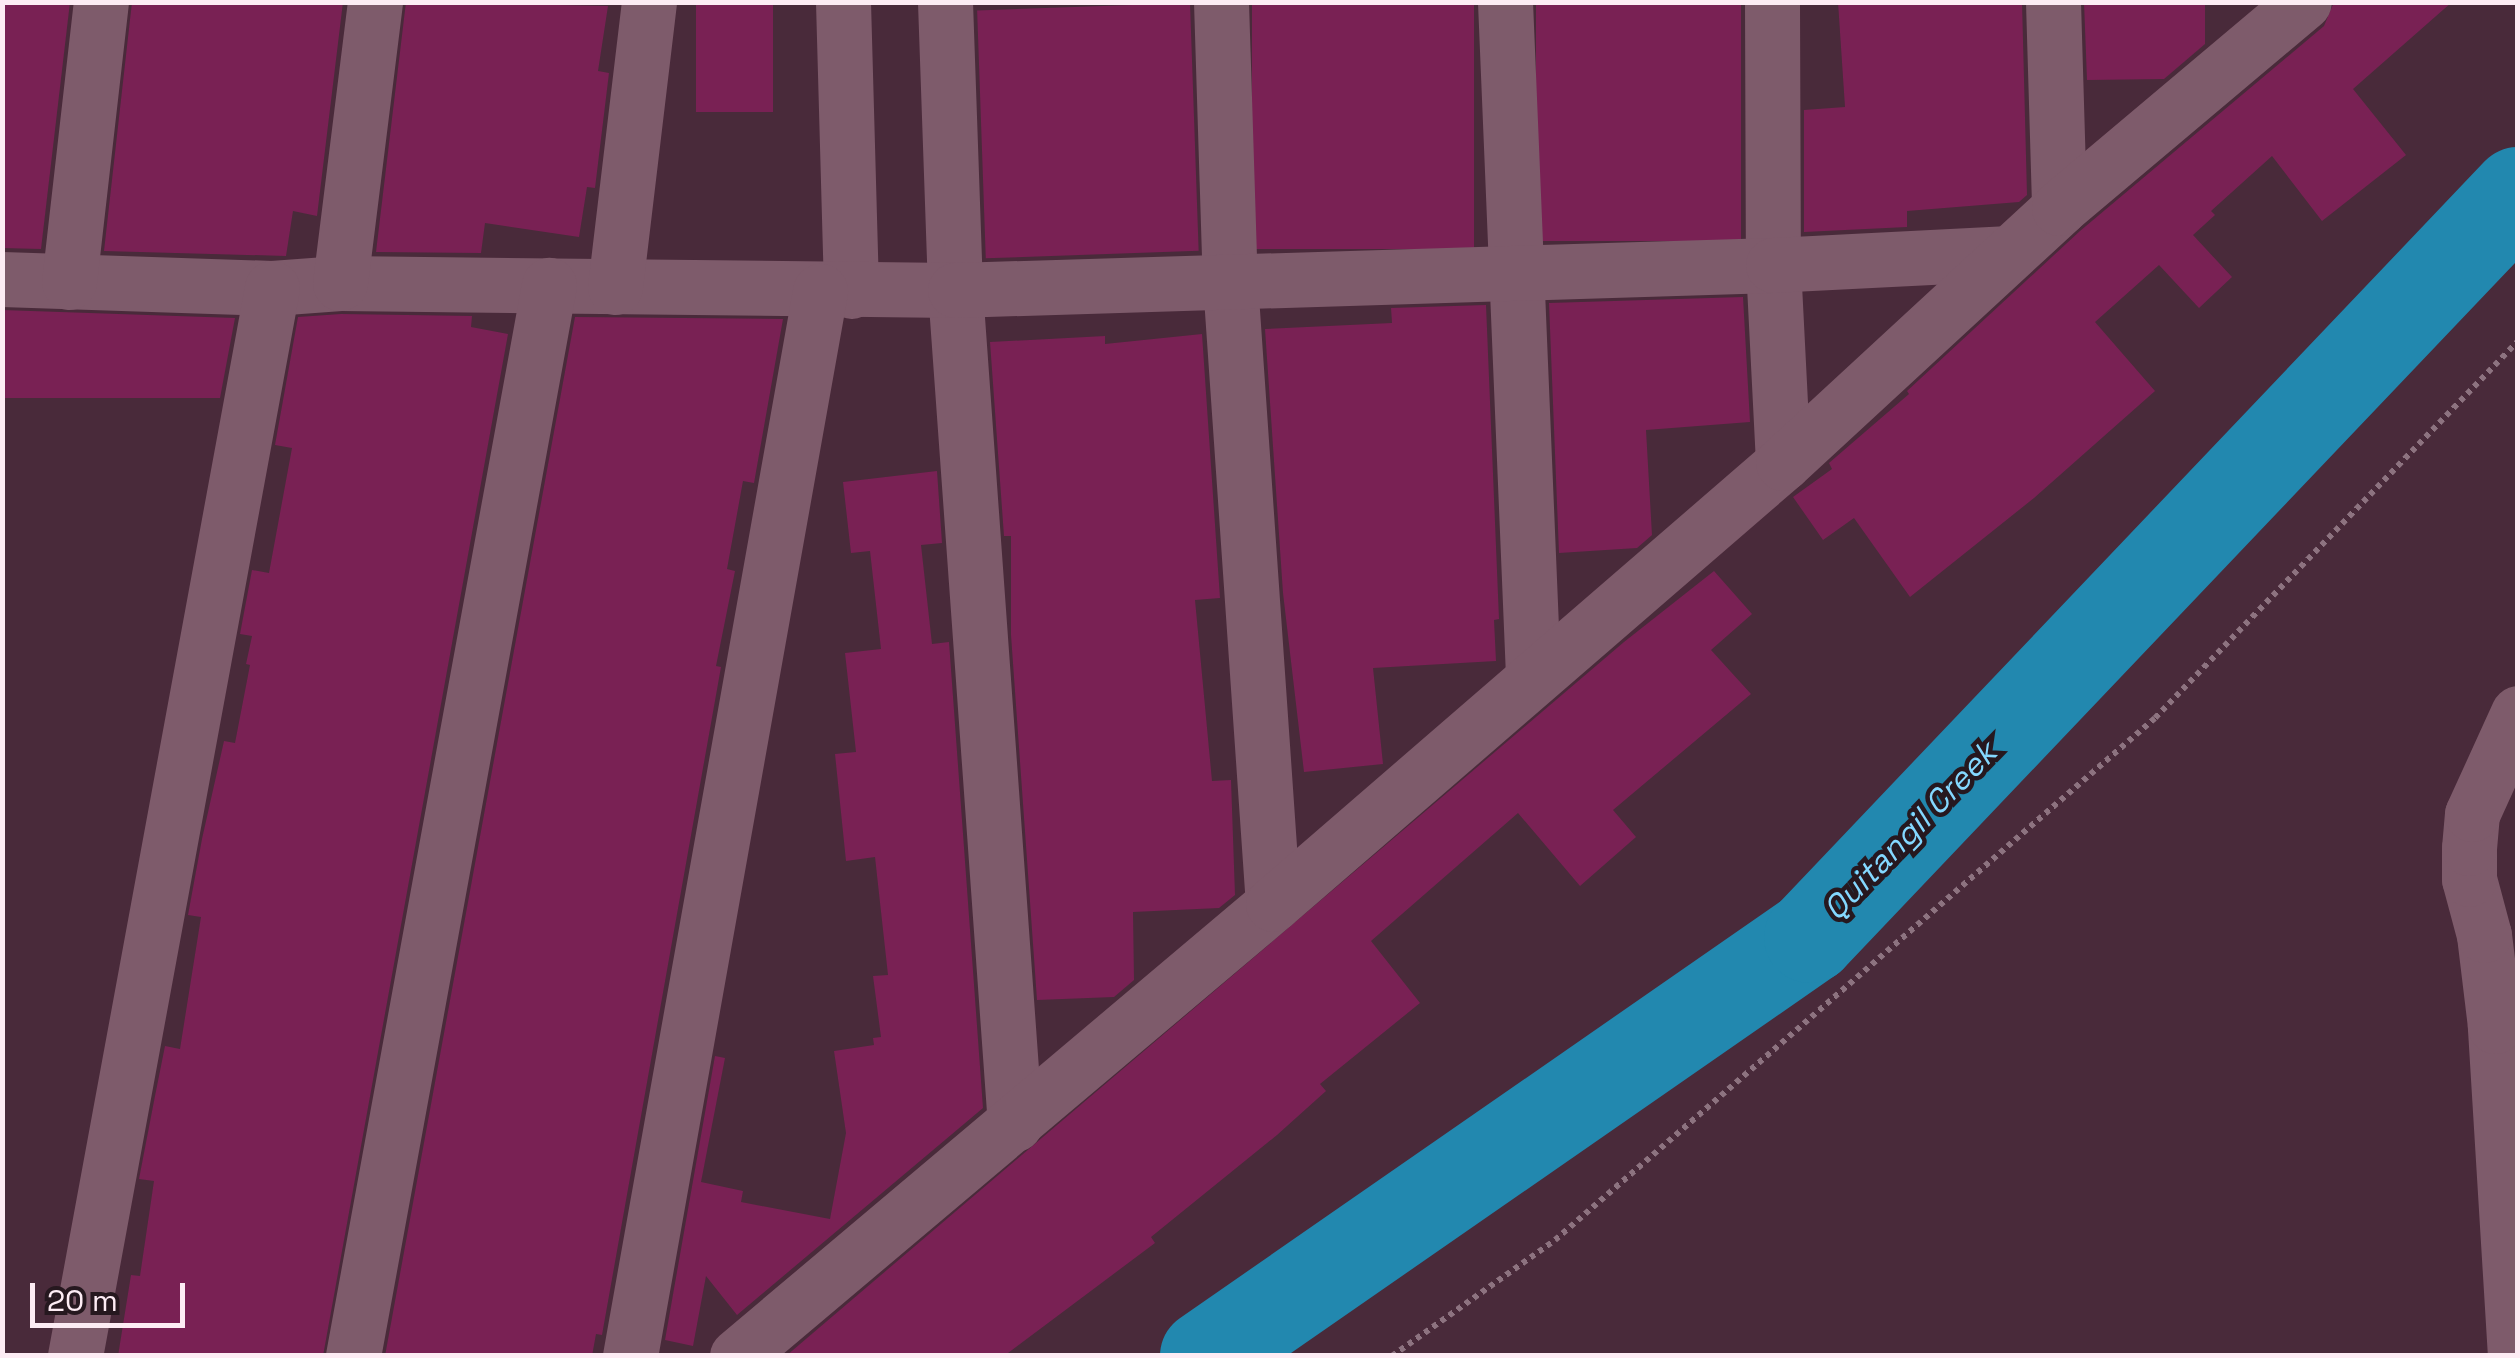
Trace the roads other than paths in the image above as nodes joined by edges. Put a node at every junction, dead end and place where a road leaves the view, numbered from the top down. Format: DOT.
graph roads {
  1 [pos="101,2"];
  2 [pos="375,2"];
  3 [pos="649,2"];
  4 [pos="843,2"];
  5 [pos="946,2"];
  6 [pos="1220,2"];
  7 [pos="1506,2"];
  8 [pos="1772,2"];
  9 [pos="2053,2"];
  10 [pos="2304,2"];
  11 [pos="2059,208"];
  12 [pos="2010,252"];
  13 [pos="1773,265"];
  14 [pos="1515,273"];
  15 [pos="2,279"];
  16 [pos="68,282"];
  17 [pos="1230,282"];
  18 [pos="340,283"];
  19 [pos="549,285"];
  20 [pos="615,287"];
  21 [pos="272,288"];
  22 [pos="835,290"];
  23 [pos="956,290"];
  24 [pos="1783,463"];
  25 [pos="1533,677"];
  26 [pos="2518,713"];
  27 [pos="1273,904"];
  28 [pos="1016,1124"];
  29 [pos="74,1356"];
  30 [pos="353,1356"];
  31 [pos="630,1356"];
  32 [pos="737,1356"];
  33 [pos="2515,1356"];
  1 -- 16 [label="street"];
  2 -- 18 [label="street"];
  3 -- 20 [label="street"];
  4 -- 22 [label="street"];
  5 -- 23 [label="street"];
  6 -- 17 [label="street"];
  7 -- 14 [label="street"];
  8 -- 13 [label="street"];
  9 -- 11 [label="street"];
  10 -- 11 [label="street"];
  11 -- 12 [label="street"];
  12 -- 13 [label="street"];
  12 -- 24 [label="street"];
  13 -- 14 [label="street"];
  13 -- 24 [label="street"];
  14 -- 17 [label="street"];
  14 -- 25 [label="street"];
  15 -- 16 [label="street"];
  16 -- 21 [label="street"];
  17 -- 23 [label="street"];
  17 -- 27 [label="street"];
  18 -- 19 [label="street"];
  18 -- 21 [label="street"];
  19 -- 20 [label="street"];
  19 -- 30 [label="street"];
  20 -- 22 [label="street"];
  21 -- 29 [label="street"];
  22 -- 23 [label="street"];
  22 -- 31 [label="street"];
  23 -- 28 [label="street"];
  24 -- 25 [label="street"];
  25 -- 27 [label="street"];
  26 -- 33 [label="street"];
  27 -- 28 [label="street"];
  28 -- 32 [label="street"];
}
